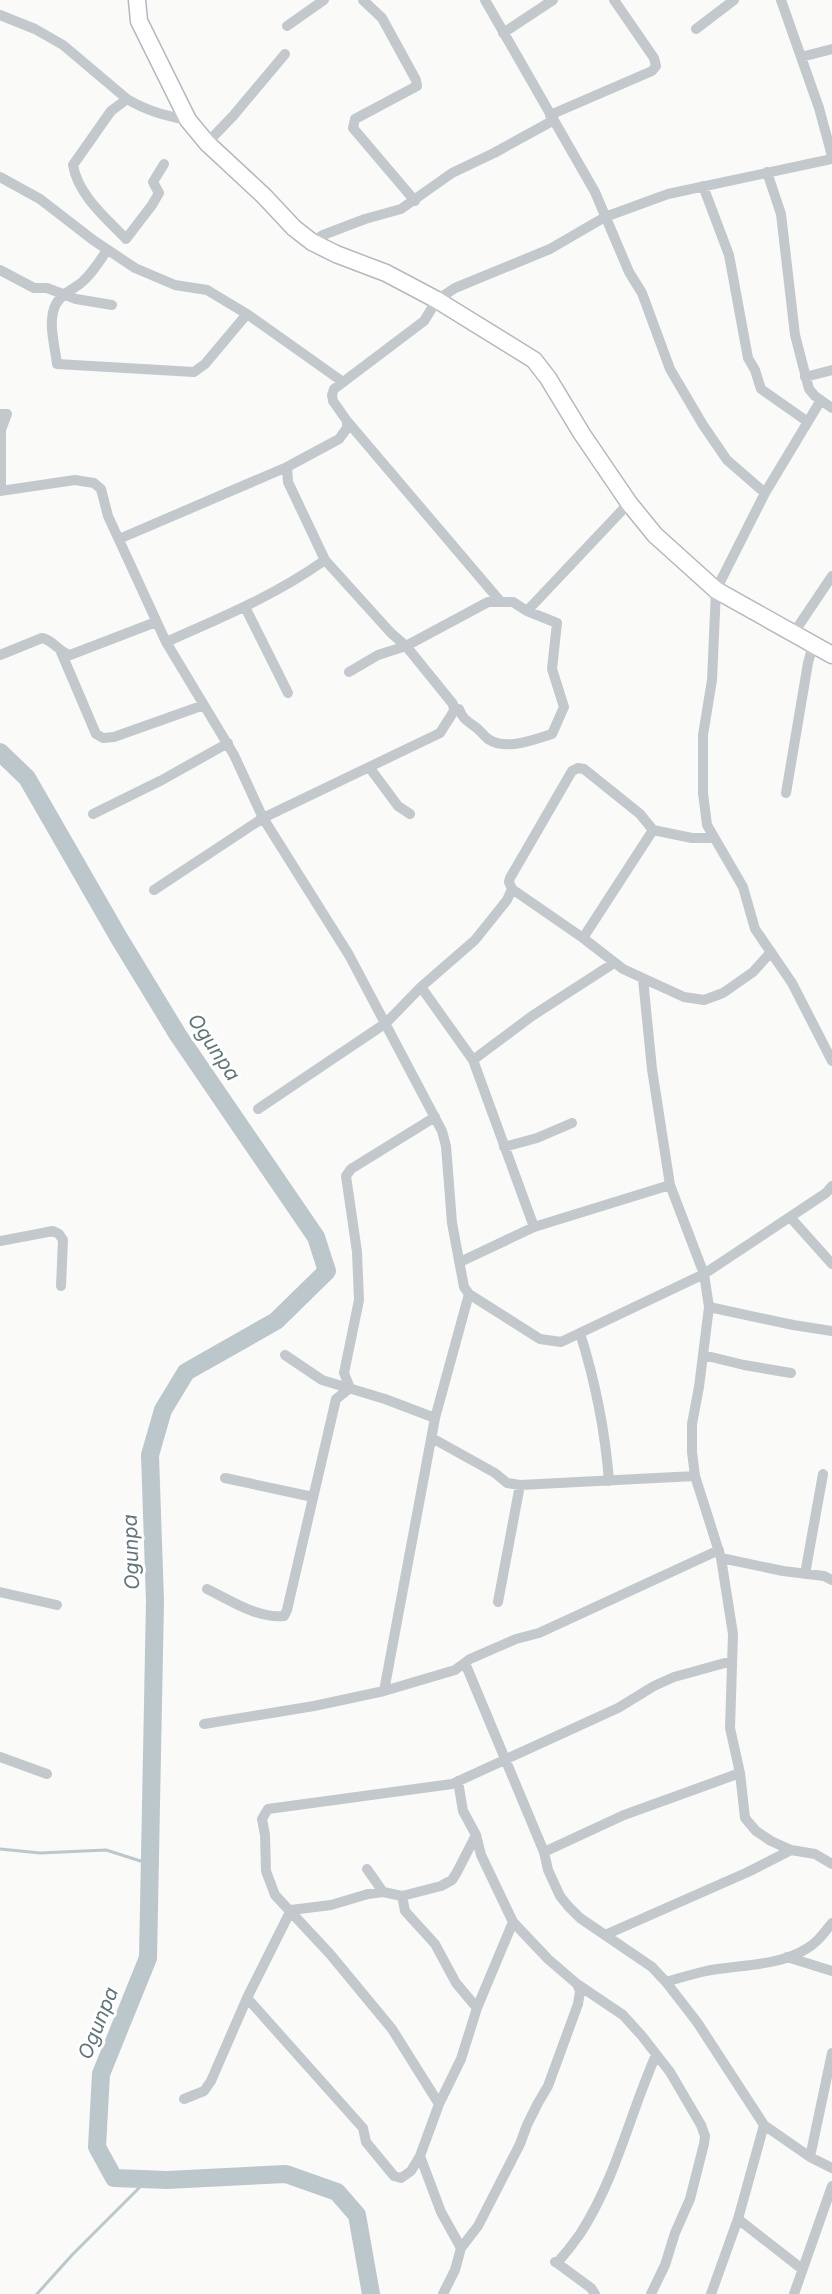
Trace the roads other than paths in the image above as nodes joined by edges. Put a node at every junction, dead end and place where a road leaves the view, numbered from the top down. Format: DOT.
graph roads {
  1 [pos="137,0"];
  2 [pos="324,0"];
  3 [pos="363,0"];
  4 [pos="485,0"];
  5 [pos="553,0"];
  6 [pos="614,0"];
  7 [pos="734,0"];
  8 [pos="781,0"];
  9 [pos="0,15"];
  10 [pos="287,26"];
  11 [pos="696,29"];
  12 [pos="503,33"];
  13 [pos="832,49"];
  14 [pos="285,54"];
  15 [pos="801,57"];
  16 [pos="127,99"];
  17 [pos="552,117"];
  18 [pos="188,120"];
  19 [pos="207,143"];
  20 [pos="832,158"];
  21 [pos="164,164"];
  22 [pos="767,172"];
  23 [pos="0,177"];
  24 [pos="703,186"];
  25 [pos="415,201"];
  26 [pos="605,217"];
  27 [pos="312,242"];
  28 [pos="107,250"];
  29 [pos="0,270"];
  30 [pos="63,295"];
  31 [pos="437,300"];
  32 [pos="112,305"];
  33 [pos="247,314"];
  34 [pos="832,370"];
  35 [pos="806,376"];
  36 [pos="343,382"];
  37 [pos="821,400"];
  38 [pos="832,408"];
  39 [pos="0,414"];
  40 [pos="347,421"];
  41 [pos="808,422"];
  42 [pos="287,467"];
  43 [pos="0,491"];
  44 [pos="765,493"];
  45 [pos="629,503"];
  46 [pos="119,539"];
  47 [pos="325,560"];
  48 [pos="832,576"];
  49 [pos="716,590"];
  50 [pos="500,601"];
  51 [pos="245,607"];
  52 [pos="527,611"];
  53 [pos="156,622"];
  54 [pos="793,634"];
  55 [pos="166,642"];
  56 [pos="813,645"];
  57 [pos="405,646"];
  58 [pos="62,652"];
  59 [pos="0,655"];
  60 [pos="832,655"];
  61 [pos="349,672"];
  62 [pos="288,693"];
  63 [pos="204,705"];
  64 [pos="454,711"];
  65 [pos="228,743"];
  66 [pos="369,767"];
  67 [pos="786,792"];
  68 [pos="93,814"];
  69 [pos="410,814"];
  70 [pos="263,818"];
  71 [pos="653,830"];
  72 [pos="713,838"];
  73 [pos="512,889"];
  74 [pos="154,890"];
  75 [pos="583,938"];
  76 [pos="771,952"];
  77 [pos="614,963"];
  78 [pos="643,979"];
  79 [pos="421,987"];
  80 [pos="386,1023"];
  81 [pos="473,1060"];
  82 [pos="832,1061"];
  83 [pos="258,1109"];
  84 [pos="435,1117"];
  85 [pos="572,1124"];
  86 [pos="504,1147"];
  87 [pos="670,1185"];
  88 [pos="832,1186"];
  89 [pos="790,1217"];
  90 [pos="534,1227"];
  91 [pos="0,1241"];
  92 [pos="460,1262"];
  93 [pos="832,1264"];
  94 [pos="704,1274"];
  95 [pos="61,1286"];
  96 [pos="469,1294"];
  97 [pos="709,1307"];
  98 [pos="832,1331"];
  99 [pos="580,1333"];
  100 [pos="285,1355"];
  101 [pos="703,1356"];
  102 [pos="791,1372"];
  103 [pos="350,1388"];
  104 [pos="435,1418"];
  105 [pos="432,1438"];
  106 [pos="823,1474"];
  107 [pos="695,1476"];
  108 [pos="225,1478"];
  109 [pos="609,1481"];
  110 [pos="520,1485"];
  111 [pos="313,1497"];
  112 [pos="720,1554"];
  113 [pos="805,1574"];
  114 [pos="832,1580"];
  115 [pos="207,1589"];
  116 [pos="0,1592"];
  117 [pos="498,1602"];
  118 [pos="57,1605"];
  119 [pos="732,1661"];
  120 [pos="465,1663"];
  121 [pos="384,1691"];
  122 [pos="204,1724"];
  123 [pos="0,1757"];
  124 [pos="506,1759"];
  125 [pos="740,1773"];
  126 [pos="47,1774"];
  127 [pos="458,1781"];
  128 [pos="476,1835"];
  129 [pos="791,1850"];
  130 [pos="544,1852"];
  131 [pos="832,1864"];
  132 [pos="367,1869"];
  133 [pos="383,1892"];
  134 [pos="402,1896"];
  135 [pos="291,1910"];
  136 [pos="513,1922"];
  137 [pos="832,1923"];
  138 [pos="605,1935"];
  139 [pos="805,1950"];
  140 [pos="787,1957"];
  141 [pos="806,1962"];
  142 [pos="832,1971"];
  143 [pos="666,1982"];
  144 [pos="577,1984"];
  145 [pos="247,1998"];
  146 [pos="477,2008"];
  147 [pos="832,2052"];
  148 [pos="656,2055"];
  149 [pos="184,2099"];
  150 [pos="440,2103"];
  151 [pos="764,2125"];
  152 [pos="420,2156"];
  153 [pos="810,2157"];
  154 [pos="832,2168"];
  155 [pos="832,2186"];
  156 [pos="738,2219"];
  157 [pos="461,2248"];
  158 [pos="802,2269"];
  159 [pos="443,2294"];
  160 [pos="595,2294"];
  161 [pos="651,2294"];
  162 [pos="711,2294"];
  163 [pos="794,2294"];
  1 -- 18 [label="street"];
  2 -- 10 [label="street"];
  3 -- 25 [label="street"];
  4 -- 12 [label="street"];
  5 -- 12 [label="street"];
  6 -- 17 [label="street"];
  7 -- 11 [label="street"];
  8 -- 15 [label="street"];
  9 -- 16 [label="street"];
  12 -- 17 [label="street"];
  13 -- 15 [label="street"];
  14 -- 19 [label="street"];
  15 -- 20 [label="street"];
  16 -- 18 [label="street"];
  16 -- 21 [label="street"];
  17 -- 25 [label="street"];
  17 -- 26 [label="street"];
  18 -- 19 [label="street"];
  19 -- 27 [label="street"];
  20 -- 22 [label="street"];
  22 -- 24 [label="street"];
  22 -- 35 [label="street"];
  23 -- 28 [label="street"];
  24 -- 26 [label="street"];
  24 -- 41 [label="street"];
  25 -- 27 [label="street"];
  26 -- 31 [label="street"];
  26 -- 44 [label="street"];
  27 -- 31 [label="street"];
  28 -- 30 [label="street"];
  28 -- 33 [label="street"];
  29 -- 30 [label="street"];
  30 -- 32 [label="street"];
  30 -- 33 [label="street"];
  31 -- 36 [label="street"];
  31 -- 45 [label="street"];
  33 -- 36 [label="street"];
  34 -- 35 [label="street"];
  35 -- 37 [label="street"];
  36 -- 40 [label="street"];
  37 -- 38 [label="street"];
  37 -- 41 [label="street"];
  39 -- 43 [label="street"];
  40 -- 42 [label="street"];
  40 -- 50 [label="street"];
  41 -- 44 [label="street"];
  42 -- 46 [label="street"];
  42 -- 47 [label="street"];
  43 -- 46 [label="street"];
  44 -- 49 [label="street"];
  45 -- 49 [label="street"];
  45 -- 52 [label="street"];
  46 -- 53 [label="street"];
  47 -- 51 [label="street"];
  47 -- 57 [label="street"];
  48 -- 54 [label="street"];
  49 -- 54 [label="street"];
  49 -- 72 [label="street"];
  50 -- 52 [label="street"];
  50 -- 57 [label="street"];
  51 -- 55 [label="street"];
  51 -- 62 [label="street"];
  52 -- 64 [label="street"];
  53 -- 55 [label="street"];
  53 -- 58 [label="street"];
  54 -- 56 [label="street"];
  55 -- 63 [label="street"];
  56 -- 60 [label="street"];
  56 -- 67 [label="street"];
  57 -- 61 [label="street"];
  57 -- 64 [label="street"];
  58 -- 59 [label="street"];
  58 -- 63 [label="street"];
  63 -- 65 [label="street"];
  64 -- 66 [label="street"];
  65 -- 68 [label="street"];
  65 -- 70 [label="street"];
  66 -- 69 [label="street"];
  66 -- 70 [label="street"];
  70 -- 74 [label="street"];
  70 -- 80 [label="street"];
  71 -- 72 [label="street"];
  71 -- 73 [label="street"];
  71 -- 75 [label="street"];
  72 -- 76 [label="street"];
  73 -- 75 [label="street"];
  73 -- 79 [label="street"];
  75 -- 77 [label="street"];
  76 -- 78 [label="street"];
  76 -- 82 [label="street"];
  77 -- 78 [label="street"];
  77 -- 81 [label="street"];
  78 -- 87 [label="street"];
  79 -- 80 [label="street"];
  79 -- 81 [label="street"];
  80 -- 83 [label="street"];
  80 -- 84 [label="street"];
  81 -- 86 [label="street"];
  84 -- 92 [label="street"];
  84 -- 103 [label="street"];
  85 -- 86 [label="street"];
  86 -- 90 [label="street"];
  87 -- 90 [label="street"];
  87 -- 94 [label="street"];
  88 -- 89 [label="street"];
  89 -- 93 [label="street"];
  89 -- 94 [label="street"];
  90 -- 92 [label="street"];
  91 -- 95 [label="street"];
  92 -- 96 [label="street"];
  94 -- 97 [label="street"];
  94 -- 99 [label="street"];
  96 -- 99 [label="street"];
  96 -- 104 [label="street"];
  97 -- 98 [label="street"];
  97 -- 101 [label="street"];
  99 -- 109 [label="street"];
  100 -- 103 [label="street"];
  101 -- 102 [label="street"];
  101 -- 107 [label="street"];
  103 -- 104 [label="street"];
  103 -- 111 [label="street"];
  104 -- 105 [label="street"];
  105 -- 110 [label="street"];
  105 -- 121 [label="street"];
  106 -- 113 [label="street"];
  107 -- 109 [label="street"];
  107 -- 112 [label="street"];
  108 -- 111 [label="street"];
  109 -- 110 [label="street"];
  110 -- 117 [label="street"];
  111 -- 115 [label="street"];
  112 -- 113 [label="street"];
  112 -- 119 [label="street"];
  112 -- 120 [label="street"];
  113 -- 114 [label="street"];
  116 -- 118 [label="street"];
  119 -- 124 [label="street"];
  119 -- 125 [label="street"];
  120 -- 121 [label="street"];
  120 -- 124 [label="street"];
  121 -- 122 [label="street"];
  123 -- 126 [label="street"];
  124 -- 127 [label="street"];
  124 -- 130 [label="street"];
  125 -- 129 [label="street"];
  125 -- 130 [label="street"];
  127 -- 128 [label="street"];
  127 -- 135 [label="street"];
  128 -- 134 [label="street"];
  128 -- 136 [label="street"];
  129 -- 131 [label="street"];
  129 -- 138 [label="street"];
  130 -- 138 [label="street"];
  132 -- 133 [label="street"];
  133 -- 134 [label="street"];
  133 -- 135 [label="street"];
  134 -- 146 [label="street"];
  135 -- 145 [label="street"];
  135 -- 150 [label="street"];
  136 -- 144 [label="street"];
  136 -- 146 [label="street"];
  137 -- 139 [label="street"];
  138 -- 143 [label="street"];
  139 -- 140 [label="street"];
  139 -- 141 [label="street"];
  140 -- 141 [label="street"];
  140 -- 143 [label="street"];
  141 -- 142 [label="street"];
  143 -- 151 [label="street"];
  144 -- 148 [label="street"];
  144 -- 157 [label="street"];
  145 -- 149 [label="street"];
  145 -- 152 [label="street"];
  146 -- 150 [label="street"];
  147 -- 153 [label="street"];
  148 -- 160 [label="street"];
  148 -- 161 [label="street"];
  150 -- 152 [label="street"];
  151 -- 153 [label="street"];
  151 -- 156 [label="street"];
  152 -- 157 [label="street"];
  153 -- 154 [label="street"];
  155 -- 158 [label="street"];
  156 -- 158 [label="street"];
  156 -- 162 [label="street"];
  157 -- 159 [label="street"];
  158 -- 163 [label="street"];
}
